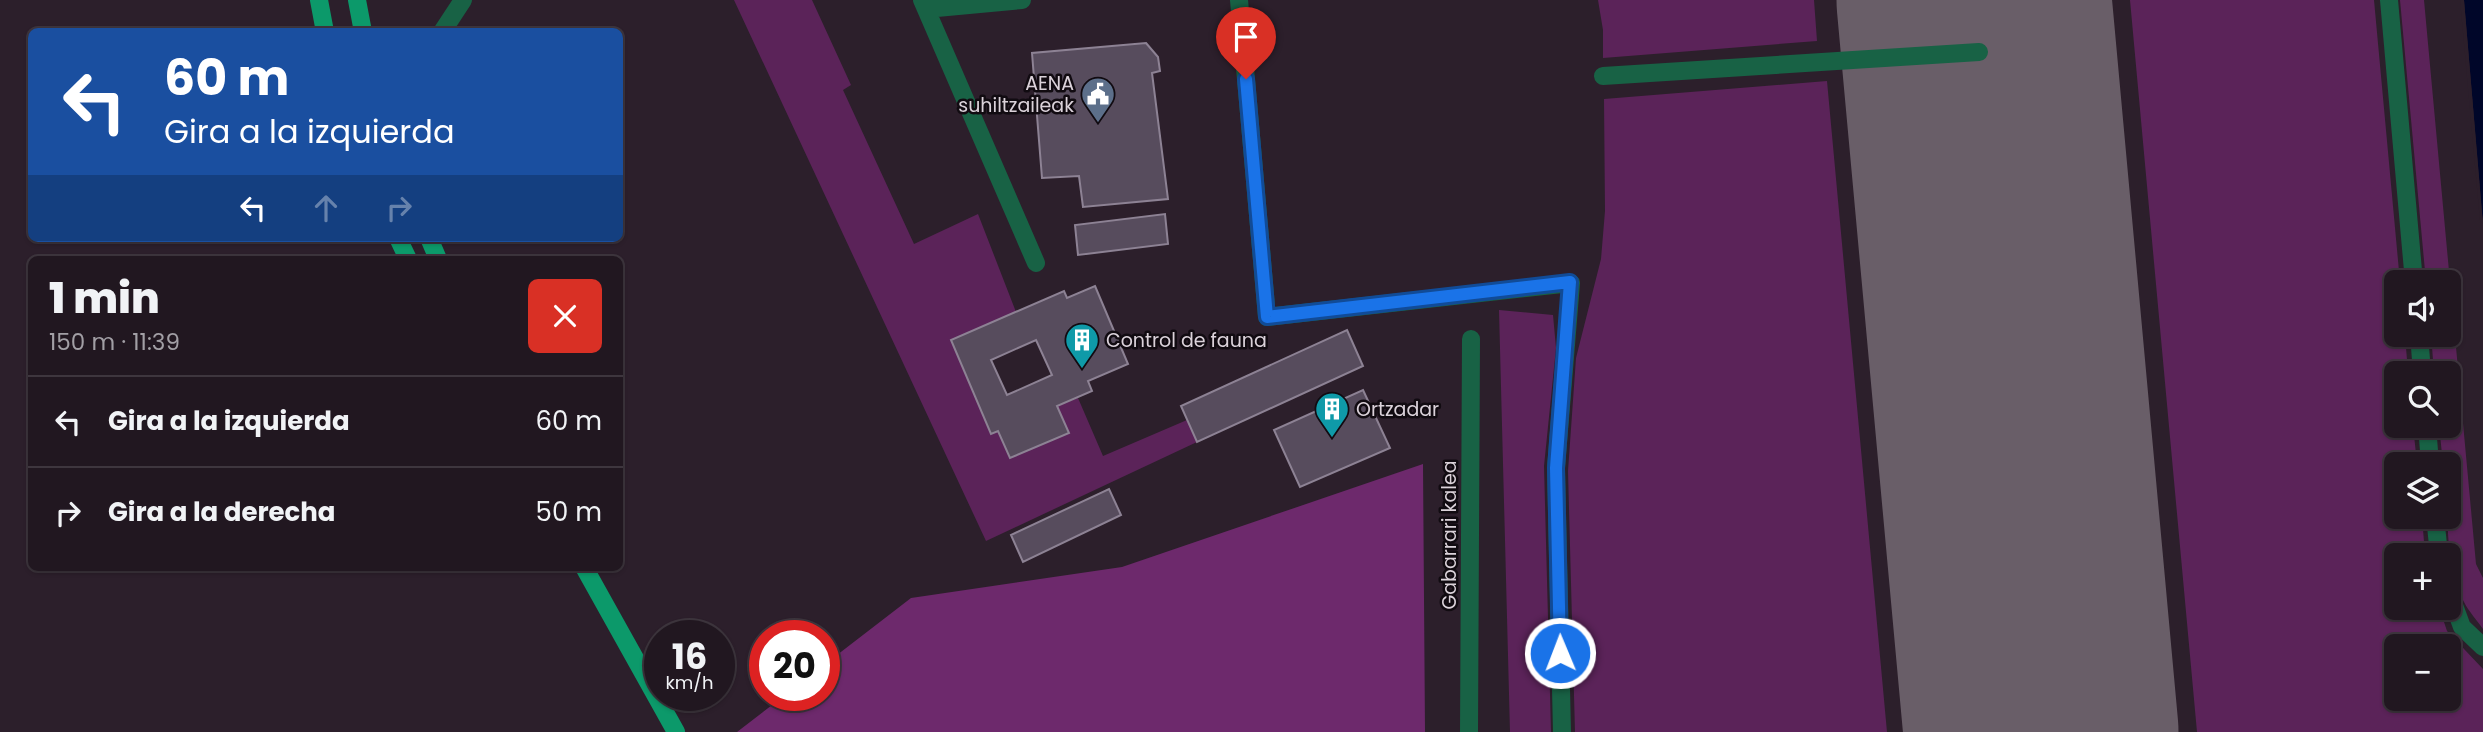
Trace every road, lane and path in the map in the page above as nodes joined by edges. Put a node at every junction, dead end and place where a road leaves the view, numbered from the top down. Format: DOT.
graph roads {
  1 [pos="319,0"];
  2 [pos="357,0"];
  3 [pos="463,0"];
  4 [pos="1022,0"];
  5 [pos="1239,0"];
  6 [pos="2389,0"];
  7 [pos="924,5"];
  8 [pos="324,28"];
  9 [pos="362,28"];
  10 [pos="445,28"];
  11 [pos="1979,52"];
  12 [pos="1603,76"];
  13 [pos="1036,263"];
  14 [pos="2413,270"];
  15 [pos="1471,339"];
  16 [pos="586,571"];
  17 [pos="2459,620"];
  18 [pos="2483,647"];
  19 [pos="676,732"];
  20 [pos="1469,732"];
  21 [pos="1562,732"];
  1 -- 8 [label="main road"];
  2 -- 9 [label="main road"];
  3 -- 10 [label="street"];
  4 -- 7 [label="street"];
  5 -- 21 [label="street"];
  6 -- 14 [label="street"];
  7 -- 13 [label="street"];
  11 -- 12 [label="street"];
  15 -- 20 [label="street, Gabarrari kalea"];
  16 -- 19 [label="main road"];
  17 -- 18 [label="street"];
}
